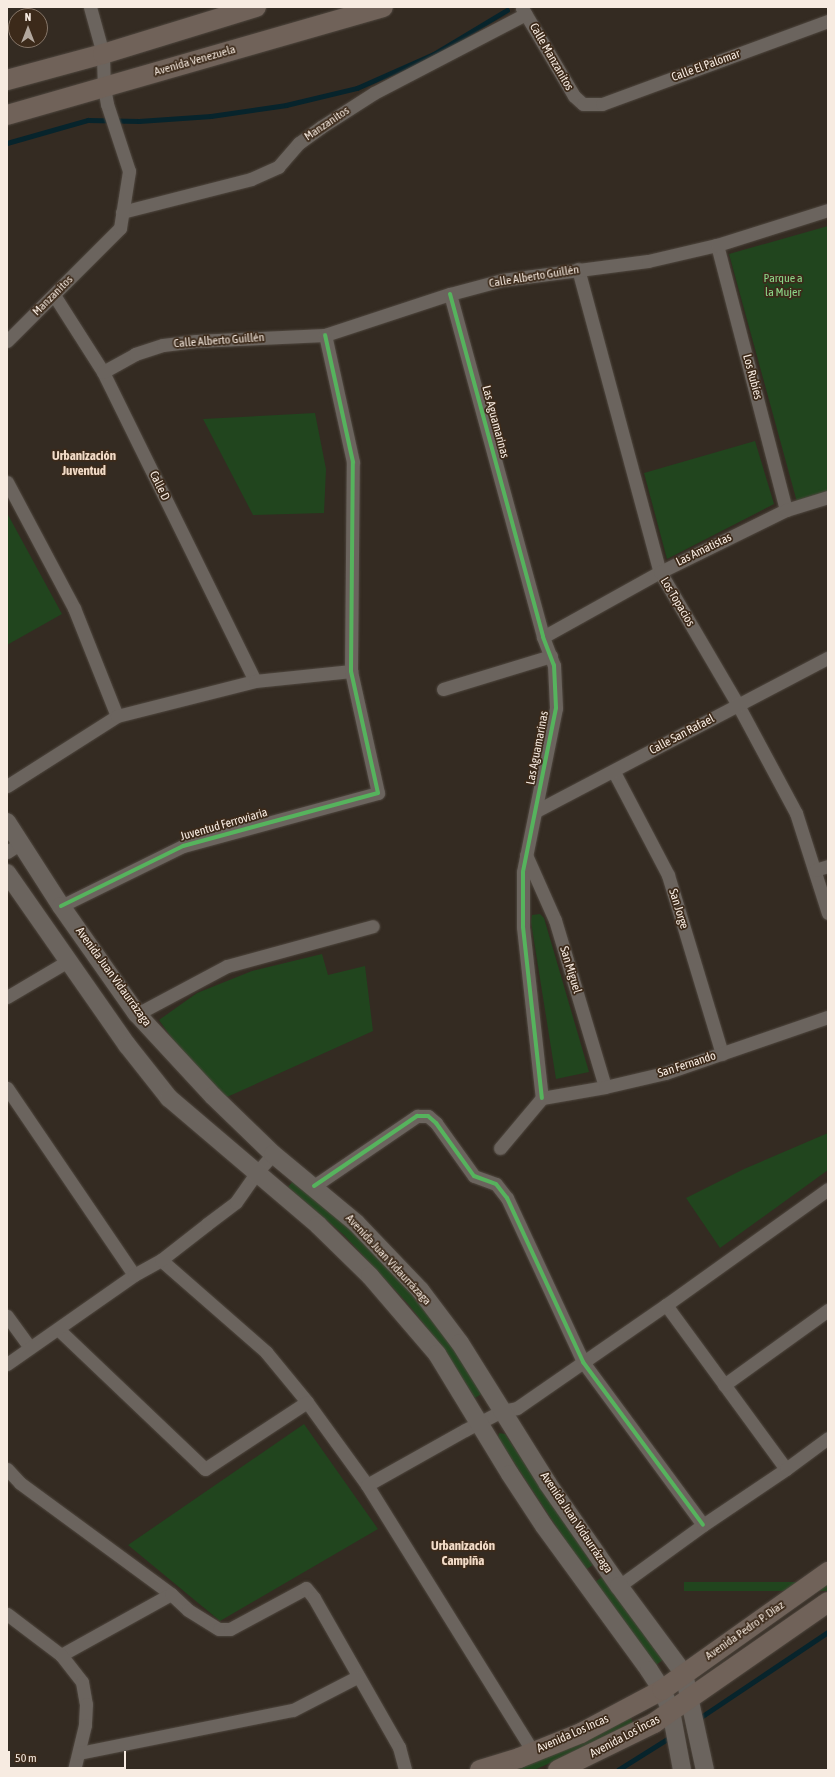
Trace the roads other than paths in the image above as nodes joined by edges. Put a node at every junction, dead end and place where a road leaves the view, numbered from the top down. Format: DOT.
graph roads {
  1 [pos="90,7"];
  2 [pos="256,7"];
  3 [pos="383,7"];
  4 [pos="524,10"];
  5 [pos="828,21"];
  6 [pos="103,54"];
  7 [pos="7,80"];
  8 [pos="106,95"];
  9 [pos="583,104"];
  10 [pos="7,115"];
  11 [pos="828,210"];
  12 [pos="122,212"];
  13 [pos="717,245"];
  14 [pos="578,269"];
  15 [pos="450,294"];
  16 [pos="54,295"];
  17 [pos="325,335"];
  18 [pos="7,341"];
  19 [pos="103,372"];
  20 [pos="7,482"];
  21 [pos="828,497"];
  22 [pos="786,510"];
  23 [pos="660,572"];
  24 [pos="543,637"];
  25 [pos="551,656"];
  26 [pos="828,658"];
  27 [pos="351,671"];
  28 [pos="255,681"];
  29 [pos="443,689"];
  30 [pos="738,705"];
  31 [pos="117,716"];
  32 [pos="614,772"];
  33 [pos="7,786"];
  34 [pos="536,811"];
  35 [pos="7,822"];
  36 [pos="14,848"];
  37 [pos="526,855"];
  38 [pos="828,866"];
  39 [pos="815,870"];
  40 [pos="7,873"];
  41 [pos="61,906"];
  42 [pos="828,913"];
  43 [pos="373,926"];
  44 [pos="68,960"];
  45 [pos="7,997"];
  46 [pos="136,1014"];
  47 [pos="828,1017"];
  48 [pos="722,1054"];
  49 [pos="605,1087"];
  50 [pos="7,1088"];
  51 [pos="542,1098"];
  52 [pos="500,1148"];
  53 [pos="273,1154"];
  54 [pos="257,1172"];
  55 [pos="314,1186"];
  56 [pos="828,1189"];
  57 [pos="161,1260"];
  58 [pos="134,1275"];
  59 [pos="666,1305"];
  60 [pos="828,1310"];
  61 [pos="7,1316"];
  62 [pos="58,1329"];
  63 [pos="30,1348"];
  64 [pos="583,1362"];
  65 [pos="7,1364"];
  66 [pos="724,1384"];
  67 [pos="307,1402"];
  68 [pos="502,1411"];
  69 [pos="480,1422"];
  70 [pos="828,1438"];
  71 [pos="7,1469"];
  72 [pos="786,1469"];
  73 [pos="367,1485"];
  74 [pos="703,1525"];
  75 [pos="828,1572"];
  76 [pos="619,1586"];
  77 [pos="171,1594"];
  78 [pos="828,1602"];
  79 [pos="7,1614"];
  80 [pos="61,1655"];
  81 [pos="684,1674"];
  82 [pos="357,1677"];
  83 [pos="662,1690"];
  84 [pos="691,1704"];
  85 [pos="672,1716"];
  86 [pos="533,1752"];
  87 [pos="79,1753"];
  88 [pos="74,1770"];
  89 [pos="404,1770"];
  90 [pos="480,1770"];
  91 [pos="558,1770"];
  92 [pos="682,1770"];
  93 [pos="705,1770"];
  1 -- 6 [label="street, Manzanitos"];
  2 -- 6 [label="main road"];
  3 -- 8 [label="main road, Avenida Venezuela"];
  4 -- 9 [label="street, Calle Manzanitos"];
  4 -- 12 [label="street, Manzanitos"];
  5 -- 9 [label="street, Calle El Palomar"];
  6 -- 7 [label="main road"];
  6 -- 8 [label="street, Manzanitos"];
  8 -- 10 [label="main road, Avenida Venezuela"];
  8 -- 12 [label="street, Manzanitos"];
  11 -- 13 [label="street, Calle Alberto Guillén"];
  12 -- 16 [label="street, Manzanitos"];
  13 -- 14 [label="street, Calle Alberto Guillén"];
  13 -- 22 [label="street, Los Rubíes"];
  14 -- 15 [label="street, Calle Alberto Guillén"];
  14 -- 23 [label="street, Los Topacios"];
  15 -- 17 [label="street, Calle Alberto Guillén"];
  15 -- 24 [label="street, Las Aguamarinas"];
  16 -- 18 [label="street, Manzanitos"];
  16 -- 19 [label="street, Calle D"];
  17 -- 19 [label="street, Calle Alberto Guillén"];
  17 -- 27 [label="street"];
  19 -- 28 [label="street, Calle D"];
  20 -- 31 [label="street"];
  21 -- 22 [label="street, Las Amatistas"];
  22 -- 23 [label="street, Las Amatistas"];
  23 -- 24 [label="street, Las Amatistas"];
  23 -- 30 [label="street, Los Topacios"];
  24 -- 25 [label="street, Las Aguamarinas"];
  25 -- 29 [label="street"];
  25 -- 34 [label="street, Las Aguamarinas"];
  26 -- 30 [label="street, Calle San Rafael"];
  27 -- 28 [label="street"];
  27 -- 41 [label="street, Juventud Ferroviaria"];
  28 -- 31 [label="street"];
  30 -- 32 [label="street, Calle San Rafael"];
  30 -- 39 [label="street, Los Topacios"];
  31 -- 33 [label="street"];
  32 -- 34 [label="street, Calle San Rafael"];
  32 -- 48 [label="street, San Jorge"];
  34 -- 37 [label="street, Las Aguamarinas"];
  35 -- 36 [label="main road, Avenida Juan Vidaurrázaga"];
  36 -- 41 [label="main road, Avenida Juan Vidaurrázaga"];
  37 -- 49 [label="street, San Miguel"];
  37 -- 51 [label="street, Las Aguamarinas"];
  38 -- 39 [label="street"];
  39 -- 42 [label="street, Los Topacios"];
  40 -- 44 [label="main road, Avenida Juan Vidaurrázaga"];
  41 -- 46 [label="main road, Avenida Juan Vidaurrázaga"];
  43 -- 46 [label="street"];
  44 -- 45 [label="street"];
  44 -- 54 [label="main road, Avenida Juan Vidaurrázaga"];
  46 -- 53 [label="main road, Avenida Juan Vidaurrázaga"];
  47 -- 48 [label="street, San Fernando"];
  48 -- 49 [label="street, San Fernando"];
  49 -- 51 [label="street, San Fernando"];
  50 -- 58 [label="street"];
  51 -- 52 [label="street"];
  53 -- 54 [label="street"];
  53 -- 55 [label="main road, Avenida Juan Vidaurrázaga"];
  54 -- 57 [label="street"];
  54 -- 69 [label="main road, Avenida Juan Vidaurrázaga"];
  55 -- 64 [label="street"];
  55 -- 68 [label="main road, Avenida Juan Vidaurrázaga"];
  56 -- 59 [label="street"];
  57 -- 58 [label="street"];
  57 -- 67 [label="street"];
  58 -- 62 [label="street"];
  59 -- 64 [label="street"];
  59 -- 66 [label="street"];
  60 -- 66 [label="street"];
  61 -- 63 [label="street"];
  62 -- 63 [label="street"];
  62 -- 67 [label="street"];
  63 -- 65 [label="street"];
  64 -- 68 [label="street"];
  64 -- 74 [label="street"];
  66 -- 72 [label="street"];
  67 -- 73 [label="street"];
  68 -- 69 [label="street"];
  68 -- 76 [label="main road, Avenida Juan Vidaurrázaga"];
  69 -- 73 [label="street"];
  69 -- 83 [label="main road, Avenida Juan Vidaurrázaga"];
  70 -- 72 [label="street"];
  71 -- 77 [label="street"];
  72 -- 74 [label="street"];
  73 -- 86 [label="street"];
  74 -- 76 [label="street"];
  75 -- 81 [label="main road, Avenida Pedro P. Díaz"];
  76 -- 81 [label="main road, Avenida Juan Vidaurrázaga"];
  77 -- 80 [label="street"];
  77 -- 82 [label="street"];
  78 -- 84 [label="main road, Avenida Pedro P. Díaz"];
  79 -- 80 [label="street"];
  80 -- 87 [label="street"];
  81 -- 83 [label="main road, Avenida Pedro P. Díaz"];
  81 -- 84 [label="main road, Avenida Juan Vidaurrázaga"];
  82 -- 87 [label="street"];
  82 -- 89 [label="street"];
  83 -- 85 [label="main road, Avenida Juan Vidaurrázaga"];
  83 -- 86 [label="main road, Avenida Los Incas"];
  84 -- 85 [label="main road, Avenida Los Ïncas"];
  84 -- 93 [label="main road, Avenida Juan Vidaurrázaga"];
  85 -- 91 [label="main road, Avenida Los Ïncas"];
  85 -- 92 [label="main road, Avenida Juan Vidaurrázaga"];
  86 -- 90 [label="main road, Avenida Los Incas"];
  87 -- 88 [label="street"];
}
